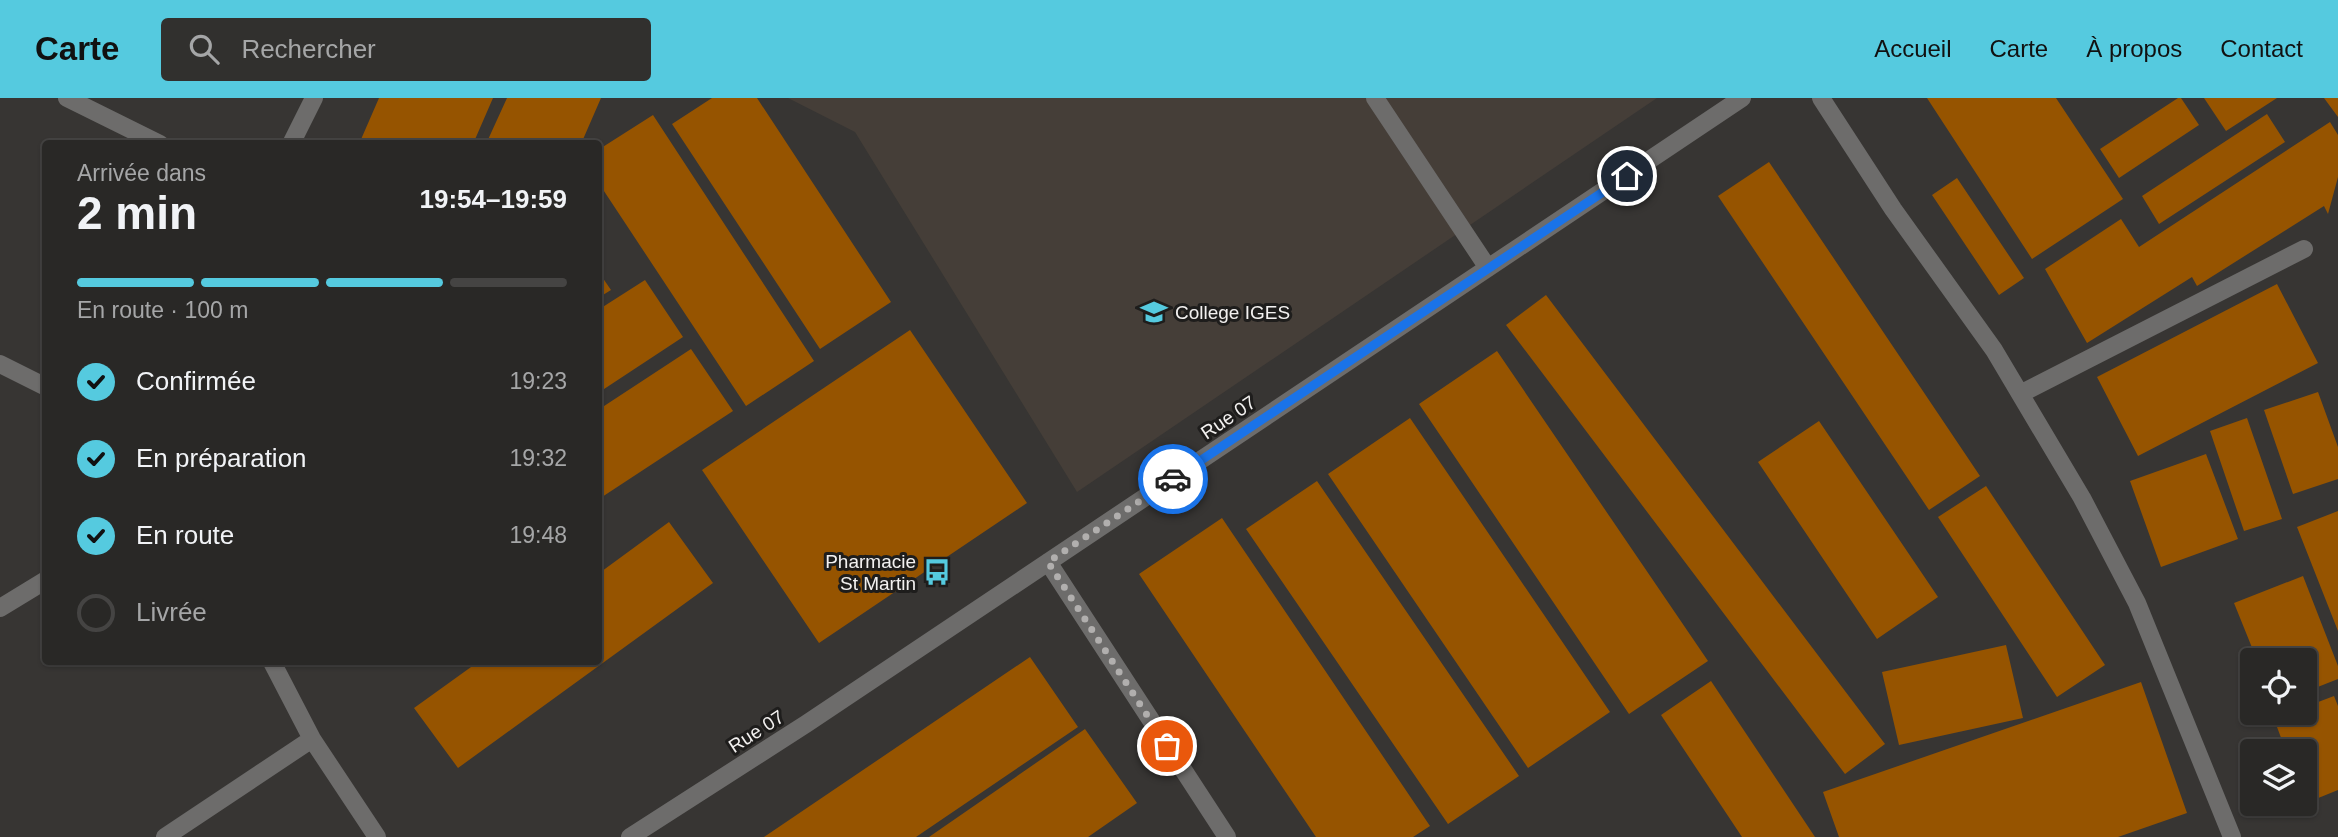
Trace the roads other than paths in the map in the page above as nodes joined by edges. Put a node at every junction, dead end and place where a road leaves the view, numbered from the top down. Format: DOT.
graph roads {
  1 [pos="67,98"];
  2 [pos="314,98"];
  3 [pos="1375,98"];
  4 [pos="1742,98"];
  5 [pos="1821,98"];
  6 [pos="152,140"];
  7 [pos="293,140"];
  8 [pos="2304,249"];
  9 [pos="1488,268"];
  10 [pos="0,364"];
  11 [pos="42,385"];
  12 [pos="2020,394"];
  13 [pos="1048,562"];
  14 [pos="42,582"];
  15 [pos="0,608"];
  16 [pos="274,665"];
  17 [pos="312,739"];
  18 [pos="165,837"];
  19 [pos="377,837"];
  20 [pos="630,837"];
  21 [pos="1227,837"];
  22 [pos="2232,837"];
  1 -- 6 [label="street"];
  2 -- 7 [label="street"];
  3 -- 9 [label="street"];
  4 -- 9 [label="street, Rue 07"];
  5 -- 12 [label="street"];
  8 -- 12 [label="street"];
  9 -- 13 [label="street, Rue 07"];
  10 -- 11 [label="street"];
  12 -- 22 [label="street"];
  13 -- 20 [label="street, Rue 07"];
  13 -- 21 [label="street"];
  14 -- 15 [label="street"];
  16 -- 17 [label="street"];
  17 -- 18 [label="street"];
  17 -- 19 [label="street"];
}
